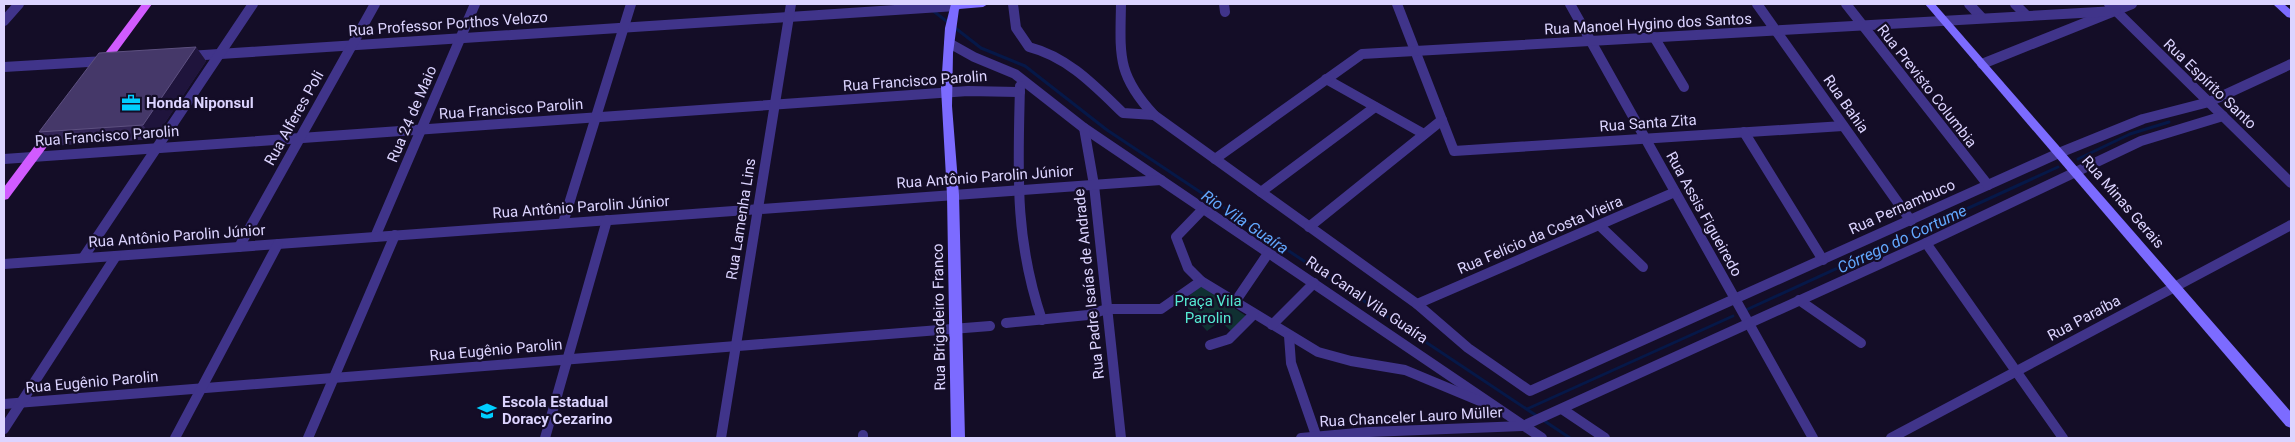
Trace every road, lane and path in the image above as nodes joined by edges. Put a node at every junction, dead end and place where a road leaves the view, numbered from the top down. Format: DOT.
graph roads {
  1 [pos="19,4"];
  2 [pos="148,4"];
  3 [pos="253,4"];
  4 [pos="375,4"];
  5 [pos="476,4"];
  6 [pos="631,4"];
  7 [pos="791,4"];
  8 [pos="983,4"];
  9 [pos="1014,4"];
  10 [pos="1121,4"];
  11 [pos="1397,4"];
  12 [pos="1570,4"];
  13 [pos="1758,4"];
  14 [pos="1846,4"];
  15 [pos="1930,4"];
  16 [pos="1969,4"];
  17 [pos="2015,4"];
  18 [pos="2132,4"];
  19 [pos="2278,4"];
  20 [pos="956,5"];
  21 [pos="906,7"];
  22 [pos="2112,7"];
  23 [pos="2291,15"];
  24 [pos="2026,16"];
  25 [pos="789,17"];
  26 [pos="1982,18"];
  27 [pos="1945,20"];
  28 [pos="4,22"];
  29 [pos="1862,25"];
  30 [pos="623,28"];
  31 [pos="1776,30"];
  32 [pos="1654,37"];
  33 [pos="461,38"];
  34 [pos="1591,41"];
  35 [pos="949,42"];
  36 [pos="352,45"];
  37 [pos="1415,51"];
  38 [pos="220,54"];
  39 [pos="176,56"];
  40 [pos="109,61"];
  41 [pos="1982,64"];
  42 [pos="2291,64"];
  43 [pos="4,67"];
  44 [pos="96,73"];
  45 [pos="1020,78"];
  46 [pos="1326,79"];
  47 [pos="1684,87"];
  48 [pos="1020,92"];
  49 [pos="951,93"];
  50 [pos="2209,102"];
  51 [pos="775,106"];
  52 [pos="1375,107"];
  53 [pos="1154,115"];
  54 [pos="2223,116"];
  55 [pos="62,118"];
  56 [pos="595,118"];
  57 [pos="1442,120"];
  58 [pos="1843,126"];
  59 [pos="1084,128"];
  60 [pos="421,130"];
  61 [pos="1744,132"];
  62 [pos="1424,134"];
  63 [pos="300,138"];
  64 [pos="1645,139"];
  65 [pos="156,148"];
  66 [pos="2059,153"];
  67 [pos="34,156"];
  68 [pos="4,158"];
  69 [pos="1215,159"];
  70 [pos="2075,171"];
  71 [pos="1161,180"];
  72 [pos="2291,183"];
  73 [pos="1094,185"];
  74 [pos="1988,185"];
  75 [pos="1018,190"];
  76 [pos="1261,192"];
  77 [pos="1675,192"];
  78 [pos="953,195"];
  79 [pos="4,196"];
  80 [pos="1204,208"];
  81 [pos="758,209"];
  82 [pos="607,220"];
  83 [pos="1911,222"];
  84 [pos="562,223"];
  85 [pos="2291,225"];
  86 [pos="1600,226"];
  87 [pos="1310,227"];
  88 [pos="395,236"];
  89 [pos="375,237"];
  90 [pos="1926,243"];
  91 [pos="278,244"];
  92 [pos="239,247"];
  93 [pos="1269,252"];
  94 [pos="116,256"];
  95 [pos="83,258"];
  96 [pos="1822,260"];
  97 [pos="4,264"];
  98 [pos="1643,266"];
  99 [pos="1201,281"];
  100 [pos="1314,283"];
  101 [pos="2175,287"];
  102 [pos="1735,299"];
  103 [pos="1798,300"];
  104 [pos="1235,302"];
  105 [pos="1417,304"];
  106 [pos="1107,309"];
  107 [pos="1254,314"];
  108 [pos="1042,320"];
  109 [pos="1006,323"];
  110 [pos="1748,323"];
  111 [pos="1272,325"];
  112 [pos="990,326"];
  113 [pos="956,329"];
  114 [pos="1290,336"];
  115 [pos="1862,343"];
  116 [pos="1210,345"];
  117 [pos="736,346"];
  118 [pos="568,359"];
  119 [pos="2016,372"];
  120 [pos="334,378"];
  121 [pos="202,388"];
  122 [pos="1530,391"];
  123 [pos="21,402"];
  124 [pos="4,404"];
  125 [pos="1562,409"];
  126 [pos="1499,410"];
  127 [pos="2291,422"];
  128 [pos="1529,424"];
  129 [pos="4,429"];
  130 [pos="1445,434"];
  131 [pos="1317,437"];
  132 [pos="175,438"];
  133 [pos="308,438"];
  134 [pos="545,438"];
  135 [pos="720,438"];
  136 [pos="958,438"];
  137 [pos="1121,438"];
  138 [pos="1301,438"];
  139 [pos="1542,438"];
  140 [pos="1606,438"];
  141 [pos="1813,438"];
  142 [pos="1891,438"];
  143 [pos="2063,438"];
  1 -- 28 [label="street"];
  2 -- 40 [label="main road"];
  3 -- 38 [label="street"];
  4 -- 36 [label="street, Rua Alferes Poli"];
  5 -- 33 [label="street, Rua 24 de Maio"];
  6 -- 30 [label="street"];
  7 -- 25 [label="street, Rua Lamenha Lins"];
  8 -- 20 [label="street, Rua Professor Porthos Velozo"];
  9 -- 53 [label="street"];
  10 -- 53 [label="street, Rua Canal Vila Guaíra"];
  11 -- 37 [label="street"];
  12 -- 34 [label="street, Rua Assis Figueiredo"];
  13 -- 31 [label="street, Rua Bahia"];
  14 -- 29 [label="street, Rua Previsto Columbia"];
  15 -- 27 [label="street, Rua Minas Gerais"];
  16 -- 26 [label="street"];
  17 -- 24 [label="street"];
  18 -- 22 [label="street"];
  19 -- 23 [label="street"];
  20 -- 21 [label="street, Rua Professor Porthos Velozo"];
  20 -- 35 [label="street, Rua Brigadeiro Franco"];
  21 -- 25 [label="street, Rua Professor Porthos Velozo"];
  22 -- 24 [label="street, Rua Manoel Hygino dos Santos"];
  22 -- 41 [label="street"];
  22 -- 50 [label="street, Rua Espírito Santo"];
  24 -- 26 [label="street, Rua Manoel Hygino dos Santos"];
  25 -- 30 [label="street, Rua Professor Porthos Velozo"];
  25 -- 51 [label="street, Rua Lamenha Lins"];
  26 -- 27 [label="street, Rua Manoel Hygino dos Santos"];
  27 -- 29 [label="street, Rua Manoel Hygino dos Santos"];
  27 -- 41 [label="street, Rua Minas Gerais"];
  29 -- 31 [label="street, Rua Manoel Hygino dos Santos"];
  29 -- 74 [label="street, Rua Previsto Columbia"];
  30 -- 33 [label="street, Rua Professor Porthos Velozo"];
  30 -- 56 [label="street"];
  31 -- 32 [label="street, Rua Manoel Hygino dos Santos"];
  31 -- 58 [label="street, Rua Bahia"];
  32 -- 34 [label="street, Rua Manoel Hygino dos Santos"];
  32 -- 47 [label="street"];
  33 -- 36 [label="street, Rua Professor Porthos Velozo"];
  33 -- 60 [label="street, Rua 24 de Maio"];
  34 -- 37 [label="street, Rua Manoel Hygino dos Santos"];
  34 -- 64 [label="street, Rua Assis Figueiredo"];
  35 -- 45 [label="street, Rua Canal Vila Guaíra"];
  35 -- 49 [label="street, Rua Brigadeiro Franco"];
  36 -- 38 [label="street, Rua Professor Porthos Velozo"];
  36 -- 63 [label="street, Rua Alferes Poli"];
  37 -- 46 [label="street, Rua Manoel Hygino dos Santos"];
  37 -- 57 [label="street"];
  38 -- 39 [label="street, Rua Professor Porthos Velozo"];
  38 -- 65 [label="street"];
  40 -- 43 [label="street"];
  40 -- 44 [label="main road"];
  41 -- 66 [label="street, Rua Minas Gerais"];
  42 -- 50 [label="street, Rua Pernambuco"];
  45 -- 48 [label="street"];
  45 -- 59 [label="street, Rua Canal Vila Guaíra"];
  46 -- 52 [label="street"];
  46 -- 69 [label="street, Rua Manoel Hygino dos Santos"];
  48 -- 49 [label="street, Rua Francisco Parolin"];
  48 -- 75 [label="street"];
  49 -- 51 [label="street, Rua Francisco Parolin"];
  49 -- 78 [label="street, Rua Brigadeiro Franco"];
  50 -- 54 [label="street, Rua Espírito Santo"];
  50 -- 66 [label="street, Rua Pernambuco"];
  51 -- 56 [label="street, Rua Francisco Parolin"];
  51 -- 81 [label="street, Rua Lamenha Lins"];
  52 -- 62 [label="street"];
  52 -- 76 [label="street"];
  53 -- 69 [label="street, Rua Canal Vila Guaíra"];
  54 -- 70 [label="street"];
  54 -- 72 [label="street, Rua Espírito Santo"];
  55 -- 67 [label="main road"];
  56 -- 60 [label="street, Rua Francisco Parolin"];
  56 -- 84 [label="street"];
  57 -- 62 [label="street"];
  57 -- 64 [label="street, Rua Santa Zita"];
  58 -- 61 [label="street, Rua Santa Zita"];
  58 -- 83 [label="street, Rua Bahia"];
  59 -- 71 [label="street, Rua Canal Vila Guaíra"];
  59 -- 73 [label="street, Rua Padre Isaías de Andrade"];
  60 -- 63 [label="street, Rua Francisco Parolin"];
  60 -- 89 [label="street, Rua 24 de Maio"];
  61 -- 64 [label="street, Rua Santa Zita"];
  61 -- 96 [label="street"];
  62 -- 87 [label="street"];
  63 -- 65 [label="street, Rua Francisco Parolin"];
  63 -- 92 [label="street, Rua Alferes Poli"];
  64 -- 77 [label="street, Rua Assis Figueiredo"];
  65 -- 67 [label="street, Rua Francisco Parolin"];
  65 -- 95 [label="street"];
  66 -- 70 [label="street, Rua Minas Gerais"];
  66 -- 74 [label="street, Rua Pernambuco"];
  67 -- 68 [label="street, Rua Francisco Parolin"];
  67 -- 79 [label="main road"];
  69 -- 76 [label="street, Rua Canal Vila Guaíra"];
  70 -- 90 [label="street"];
  70 -- 101 [label="street, Rua Minas Gerais"];
  71 -- 73 [label="street, Rua Antônio Parolin Júnior"];
  71 -- 80 [label="street, Rua Canal Vila Guaíra"];
  73 -- 75 [label="street, Rua Antônio Parolin Júnior"];
  73 -- 106 [label="street, Rua Padre Isaías de Andrade"];
  74 -- 83 [label="street, Rua Pernambuco"];
  75 -- 78 [label="street, Rua Antônio Parolin Júnior"];
  75 -- 108 [label="street"];
  76 -- 87 [label="street, Rua Canal Vila Guaíra"];
  77 -- 86 [label="street, Rua Felício da Costa Vieira"];
  77 -- 102 [label="street, Rua Assis Figueiredo"];
  78 -- 81 [label="street, Rua Antônio Parolin Júnior"];
  78 -- 113 [label="street, Rua Brigadeiro Franco"];
  80 -- 93 [label="street, Rua Canal Vila Guaíra"];
  80 -- 99 [label="street"];
  81 -- 82 [label="street, Rua Antônio Parolin Júnior"];
  81 -- 117 [label="street, Rua Lamenha Lins"];
  82 -- 84 [label="street, Rua Antônio Parolin Júnior"];
  82 -- 118 [label="street"];
  83 -- 96 [label="street, Rua Pernambuco"];
  84 -- 88 [label="street, Rua Antônio Parolin Júnior"];
  85 -- 101 [label="street, Rua Paraíba"];
  86 -- 98 [label="street"];
  86 -- 105 [label="street, Rua Felício da Costa Vieira"];
  87 -- 105 [label="street, Rua Canal Vila Guaíra"];
  88 -- 89 [label="street, Rua Antônio Parolin Júnior"];
  88 -- 120 [label="street"];
  89 -- 91 [label="street, Rua Antônio Parolin Júnior"];
  90 -- 103 [label="street"];
  90 -- 119 [label="street"];
  91 -- 92 [label="street, Rua Antônio Parolin Júnior"];
  91 -- 121 [label="street"];
  92 -- 94 [label="street, Rua Antônio Parolin Júnior"];
  93 -- 100 [label="street, Rua Canal Vila Guaíra"];
  93 -- 104 [label="street"];
  94 -- 95 [label="street, Rua Antônio Parolin Júnior"];
  94 -- 123 [label="street"];
  95 -- 97 [label="street, Rua Antônio Parolin Júnior"];
  96 -- 102 [label="street, Rua Pernambuco"];
  99 -- 104 [label="street"];
  99 -- 106 [label="street"];
  100 -- 111 [label="street"];
  100 -- 126 [label="street, Rua Canal Vila Guaíra"];
  101 -- 119 [label="street, Rua Paraíba"];
  101 -- 127 [label="street, Rua Minas Gerais"];
  102 -- 110 [label="street, Rua Assis Figueiredo"];
  102 -- 122 [label="street, Rua Pernambuco"];
  103 -- 110 [label="street"];
  103 -- 115 [label="street"];
  104 -- 107 [label="street"];
  105 -- 122 [label="street, Rua Canal Vila Guaíra"];
  106 -- 108 [label="street"];
  106 -- 137 [label="street, Rua Padre Isaías de Andrade"];
  107 -- 111 [label="street"];
  107 -- 116 [label="street"];
  108 -- 109 [label="street"];
  110 -- 125 [label="street"];
  110 -- 141 [label="street, Rua Assis Figueiredo"];
  111 -- 114 [label="street"];
  112 -- 113 [label="street, Rua Eugênio Parolin"];
  113 -- 117 [label="street, Rua Eugênio Parolin"];
  113 -- 136 [label="street, Rua Brigadeiro Franco"];
  114 -- 126 [label="street"];
  114 -- 131 [label="street"];
  117 -- 118 [label="street, Rua Eugênio Parolin"];
  117 -- 135 [label="street, Rua Lamenha Lins"];
  118 -- 120 [label="street, Rua Eugênio Parolin"];
  118 -- 134 [label="street"];
  119 -- 142 [label="street, Rua Paraíba"];
  119 -- 143 [label="street"];
  120 -- 121 [label="street, Rua Eugênio Parolin"];
  120 -- 133 [label="street"];
  121 -- 123 [label="street, Rua Eugênio Parolin"];
  121 -- 132 [label="street"];
  123 -- 124 [label="street, Rua Eugênio Parolin"];
  123 -- 129 [label="street"];
  125 -- 128 [label="street"];
  125 -- 140 [label="street"];
  126 -- 128 [label="street, Rua Canal Vila Guaíra"];
  128 -- 130 [label="street, Rua Chanceler Lauro Müller"];
  128 -- 139 [label="street, Rua Canal Vila Guaíra"];
  130 -- 131 [label="street, Rua Chanceler Lauro Müller"];
  131 -- 138 [label="street, Rua Chanceler Lauro Müller"];
}
